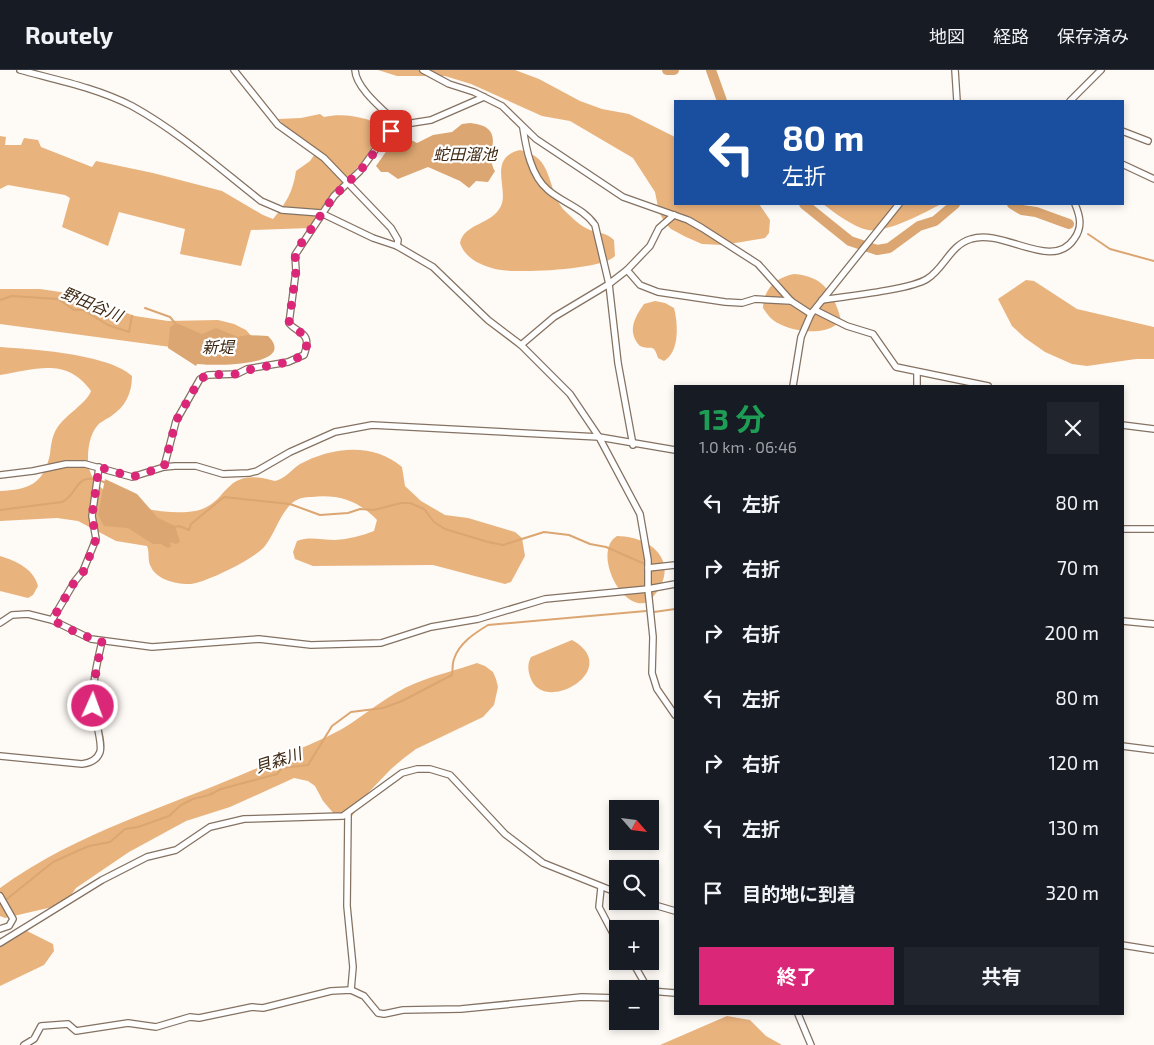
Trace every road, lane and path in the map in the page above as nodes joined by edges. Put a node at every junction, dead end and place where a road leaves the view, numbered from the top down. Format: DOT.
graph roads {
  1 [pos="20,70"];
  2 [pos="234,70"];
  3 [pos="355,70"];
  4 [pos="423,70"];
  5 [pos="955,70"];
  6 [pos="1101,70"];
  7 [pos="484,97"];
  8 [pos="957,100"];
  9 [pos="1071,100"];
  10 [pos="398,125"];
  11 [pos="523,128"];
  12 [pos="1124,132"];
  13 [pos="1148,141"];
  14 [pos="1124,165"];
  15 [pos="1154,179"];
  16 [pos="347,182"];
  17 [pos="898,205"];
  18 [pos="1075,205"];
  19 [pos="321,214"];
  20 [pos="674,215"];
  21 [pos="397,246"];
  22 [pos="627,270"];
  23 [pos="609,284"];
  24 [pos="791,300"];
  25 [pos="822,300"];
  26 [pos="813,312"];
  27 [pos="521,345"];
  28 [pos="917,372"];
  29 [pos="793,385"];
  30 [pos="917,385"];
  31 [pos="983,385"];
  32 [pos="1124,425"];
  33 [pos="1154,429"];
  34 [pos="599,437"];
  35 [pos="633,444"];
  36 [pos="674,450"];
  37 [pos="99,467"];
  38 [pos="164,467"];
  39 [pos="0,475"];
  40 [pos="1124,529"];
  41 [pos="1154,529"];
  42 [pos="674,565"];
  43 [pos="648,568"];
  44 [pos="674,584"];
  45 [pos="648,589"];
  46 [pos="52,620"];
  47 [pos="1124,621"];
  48 [pos="0,623"];
  49 [pos="1154,624"];
  50 [pos="102,641"];
  51 [pos="674,714"];
  52 [pos="1124,746"];
  53 [pos="1154,750"];
  54 [pos="0,756"];
  55 [pos="348,815"];
  56 [pos="601,888"];
  57 [pos="609,890"];
  58 [pos="0,896"];
  59 [pos="659,906"];
  60 [pos="674,911"];
  61 [pos="609,926"];
  62 [pos="0,929"];
  63 [pos="0,943"];
  64 [pos="1124,945"];
  65 [pos="1154,950"];
  66 [pos="352,990"];
  67 [pos="659,991"];
  68 [pos="674,993"];
  69 [pos="609,998"];
  70 [pos="798,1015"];
  71 [pos="24,1045"];
  72 [pos="811,1045"];
  1 -- 19 [label="street"];
  2 -- 16 [label="street"];
  3 -- 10 [label="street"];
  4 -- 7 [label="street"];
  5 -- 8 [label="street"];
  6 -- 9 [label="street"];
  7 -- 10 [label="street"];
  7 -- 11 [label="street"];
  10 -- 16 [label="street"];
  11 -- 20 [label="street"];
  11 -- 23 [label="street"];
  12 -- 13 [label="street"];
  14 -- 15 [label="street"];
  16 -- 19 [label="street"];
  16 -- 21 [label="street"];
  17 -- 25 [label="street"];
  18 -- 25 [label="street"];
  19 -- 21 [label="street"];
  19 -- 38 [label="street"];
  20 -- 22 [label="street"];
  20 -- 24 [label="street"];
  21 -- 27 [label="street"];
  22 -- 23 [label="street"];
  22 -- 24 [label="street"];
  23 -- 27 [label="street"];
  23 -- 35 [label="street"];
  24 -- 26 [label="street"];
  25 -- 26 [label="street"];
  26 -- 28 [label="street"];
  26 -- 29 [label="street"];
  27 -- 34 [label="street"];
  28 -- 30 [label="street"];
  28 -- 31 [label="street"];
  32 -- 33 [label="street"];
  34 -- 35 [label="street"];
  34 -- 38 [label="street"];
  34 -- 43 [label="street"];
  35 -- 36 [label="street"];
  37 -- 38 [label="street"];
  37 -- 39 [label="street"];
  37 -- 46 [label="street"];
  40 -- 41 [label="street"];
  42 -- 43 [label="street"];
  43 -- 45 [label="street"];
  44 -- 45 [label="street"];
  45 -- 50 [label="street"];
  45 -- 51 [label="street"];
  46 -- 48 [label="street"];
  46 -- 50 [label="street"];
  47 -- 49 [label="street"];
  50 -- 54 [label="street"];
  52 -- 53 [label="street"];
  55 -- 56 [label="street"];
  55 -- 63 [label="street"];
  55 -- 66 [label="street"];
  56 -- 57 [label="street"];
  56 -- 61 [label="street"];
  58 -- 62 [label="street"];
  59 -- 60 [label="street"];
  64 -- 65 [label="street"];
  66 -- 69 [label="street"];
  66 -- 71 [label="street"];
  67 -- 68 [label="street"];
  70 -- 72 [label="street"];
}
